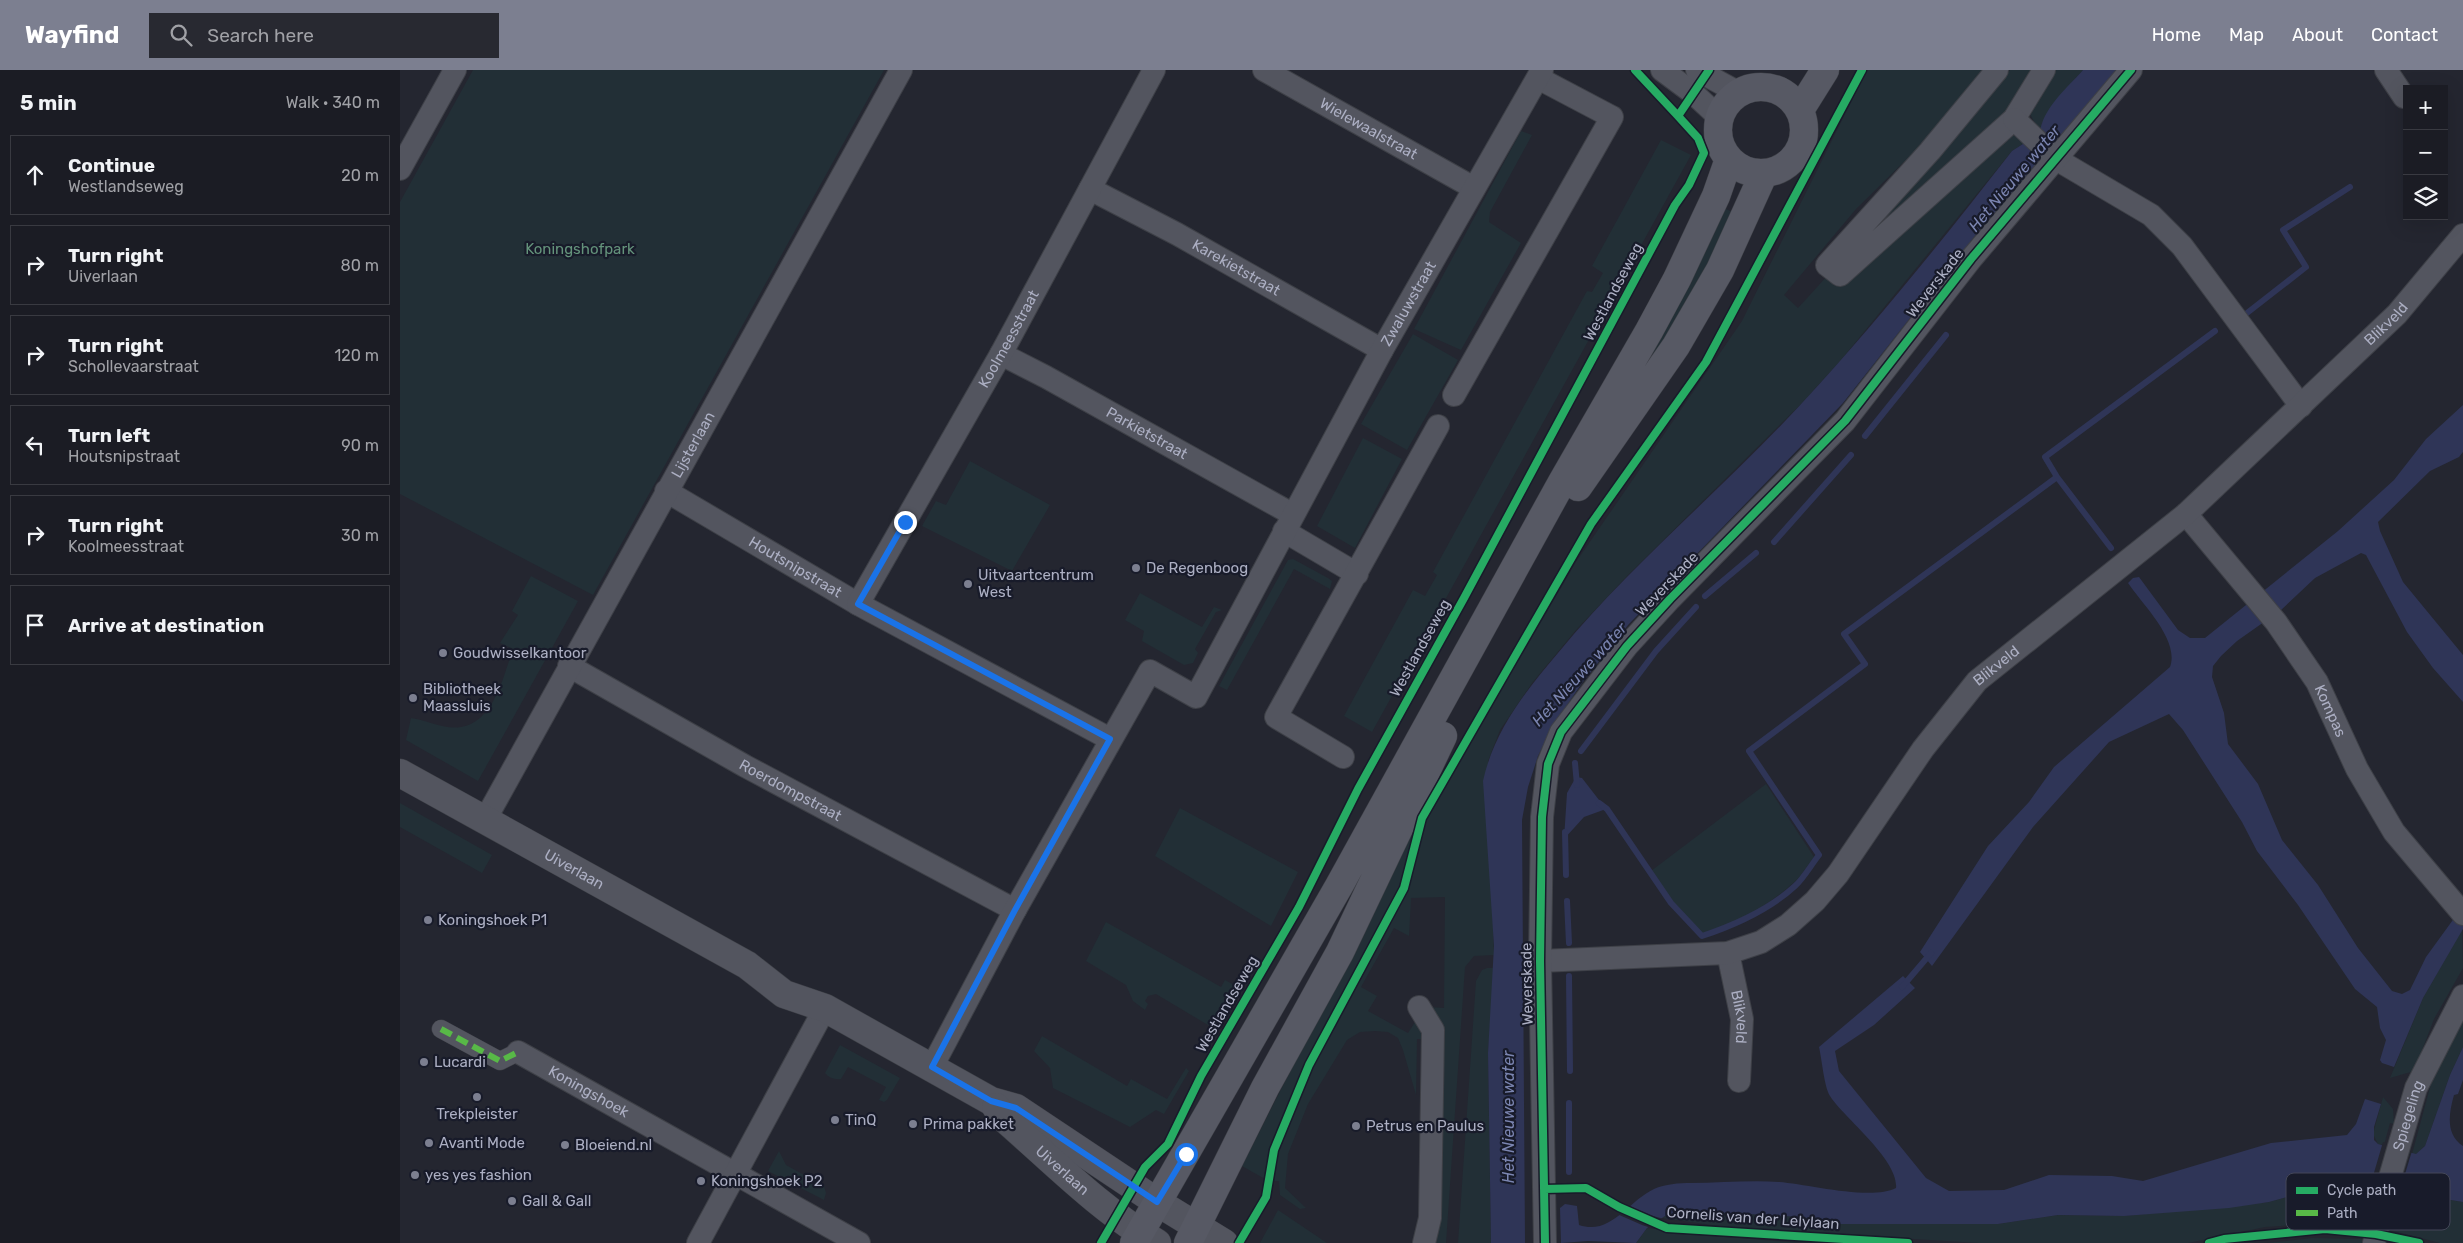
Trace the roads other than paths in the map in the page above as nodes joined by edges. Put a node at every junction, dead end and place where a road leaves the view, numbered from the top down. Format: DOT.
graph roads {
  1 [pos="455,70"];
  2 [pos="901,70"];
  3 [pos="1154,70"];
  4 [pos="1264,70"];
  5 [pos="1662,70"];
  6 [pos="1697,70"];
  7 [pos="1825,70"];
  8 [pos="1997,70"];
  9 [pos="2044,70"];
  10 [pos="2131,70"];
  11 [pos="2386,70"];
  12 [pos="1540,74"];
  13 [pos="1778,79"];
  14 [pos="1739,93"];
  15 [pos="2403,95"];
  16 [pos="1800,110"];
  17 [pos="1720,118"];
  18 [pos="2018,124"];
  19 [pos="1729,159"];
  20 [pos="2056,159"];
  21 [pos="400,169"];
  22 [pos="1764,173"];
  23 [pos="1474,188"];
  24 [pos="1090,189"];
  25 [pos="2463,235"];
  26 [pos="1382,350"];
  27 [pos="1001,354"];
  28 [pos="1454,395"];
  29 [pos="2301,406"];
  30 [pos="1438,426"];
  31 [pos="666,491"];
  32 [pos="2186,514"];
  33 [pos="1288,522"];
  34 [pos="1358,574"];
  35 [pos="858,604"];
  36 [pos="569,666"];
  37 [pos="1110,739"];
  38 [pos="1343,757"];
  39 [pos="400,773"];
  40 [pos="485,820"];
  41 [pos="2458,908"];
  42 [pos="1015,910"];
  43 [pos="1728,954"];
  44 [pos="1643,957"];
  45 [pos="1540,961"];
  46 [pos="2463,996"];
  47 [pos="1419,1007"];
  48 [pos="824,1008"];
  49 [pos="441,1029"];
  50 [pos="518,1052"];
  51 [pos="932,1067"];
  52 [pos="1738,1081"];
  53 [pos="991,1101"];
  54 [pos="2391,1173"];
  55 [pos="736,1174"];
  56 [pos="1157,1202"];
  57 [pos="2377,1230"];
  58 [pos="1192,1235"];
  59 [pos="1144,1240"];
  60 [pos="698,1243"];
  61 [pos="859,1243"];
  62 [pos="1224,1243"];
  63 [pos="1424,1243"];
  64 [pos="1545,1243"];
  65 [pos="2374,1243"];
  1 -- 21 [label="street"];
  2 -- 31 [label="street, Lijsterlaan"];
  3 -- 24 [label="street, Koolmeesstraat"];
  4 -- 23 [label="street, Wielewaalstraat"];
  5 -- 17 [label="street"];
  6 -- 14 [label="street"];
  7 -- 16 [label="main road"];
  8 -- 18 [label="street"];
  9 -- 18 [label="street"];
  10 -- 20 [label="street, Weverskade"];
  11 -- 15 [label="street"];
  12 -- 23 [label="street, Zwaluwstraat"];
  12 -- 28 [label="street, Zwaluwstraat"];
  13 -- 14 [label="main road"];
  13 -- 16 [label="main road"];
  14 -- 17 [label="main road"];
  16 -- 22 [label="main road"];
  17 -- 19 [label="main road"];
  18 -- 20 [label="street"];
  19 -- 22 [label="main road"];
  19 -- 56 [label="main road"];
  20 -- 29 [label="street"];
  20 -- 45 [label="street, Weverskade"];
  22 -- 58 [label="main road"];
  23 -- 26 [label="street, Zwaluwstraat"];
  24 -- 26 [label="street, Karekietstraat"];
  24 -- 27 [label="street, Koolmeesstraat"];
  25 -- 29 [label="street, Blikveld"];
  26 -- 33 [label="street, Zwaluwstraat"];
  27 -- 33 [label="street, Parkietstraat"];
  27 -- 35 [label="street, Koolmeesstraat"];
  29 -- 32 [label="street, Blikveld"];
  30 -- 34 [label="street"];
  31 -- 35 [label="street, Houtsnipstraat"];
  31 -- 36 [label="street, Lijsterlaan"];
  32 -- 41 [label="street, Kompas"];
  32 -- 43 [label="street, Blikveld"];
  33 -- 34 [label="street"];
  33 -- 37 [label="street, Zwaluwstraat"];
  34 -- 38 [label="street"];
  35 -- 37 [label="street, Houtsnipstraat"];
  36 -- 40 [label="street, Lijsterlaan"];
  36 -- 42 [label="street, Roerdompstraat"];
  37 -- 42 [label="street"];
  39 -- 40 [label="street, Uiverlaan"];
  40 -- 48 [label="street, Uiverlaan"];
  42 -- 51 [label="street"];
  43 -- 44 [label="street, Blikveld"];
  43 -- 52 [label="street, Blikveld"];
  44 -- 45 [label="street, Weverskade"];
  45 -- 64 [label="street, Weverskade"];
  46 -- 54 [label="street, Spiegeling"];
  47 -- 63 [label="street"];
  48 -- 51 [label="street, Uiverlaan"];
  48 -- 55 [label="street"];
  49 -- 50 [label="street, Koningshoek"];
  50 -- 55 [label="street, Koningshoek"];
  51 -- 53 [label="street, Uiverlaan"];
  53 -- 56 [label="street, Uiverlaan"];
  53 -- 59 [label="street, Uiverlaan"];
  55 -- 60 [label="street"];
  55 -- 61 [label="street, Koningshoek"];
  56 -- 58 [label="street, Uiverlaan"];
  56 -- 59 [label="main road"];
  57 -- 65 [label="street, Spiegeling"];
  58 -- 62 [label="street"];
}
